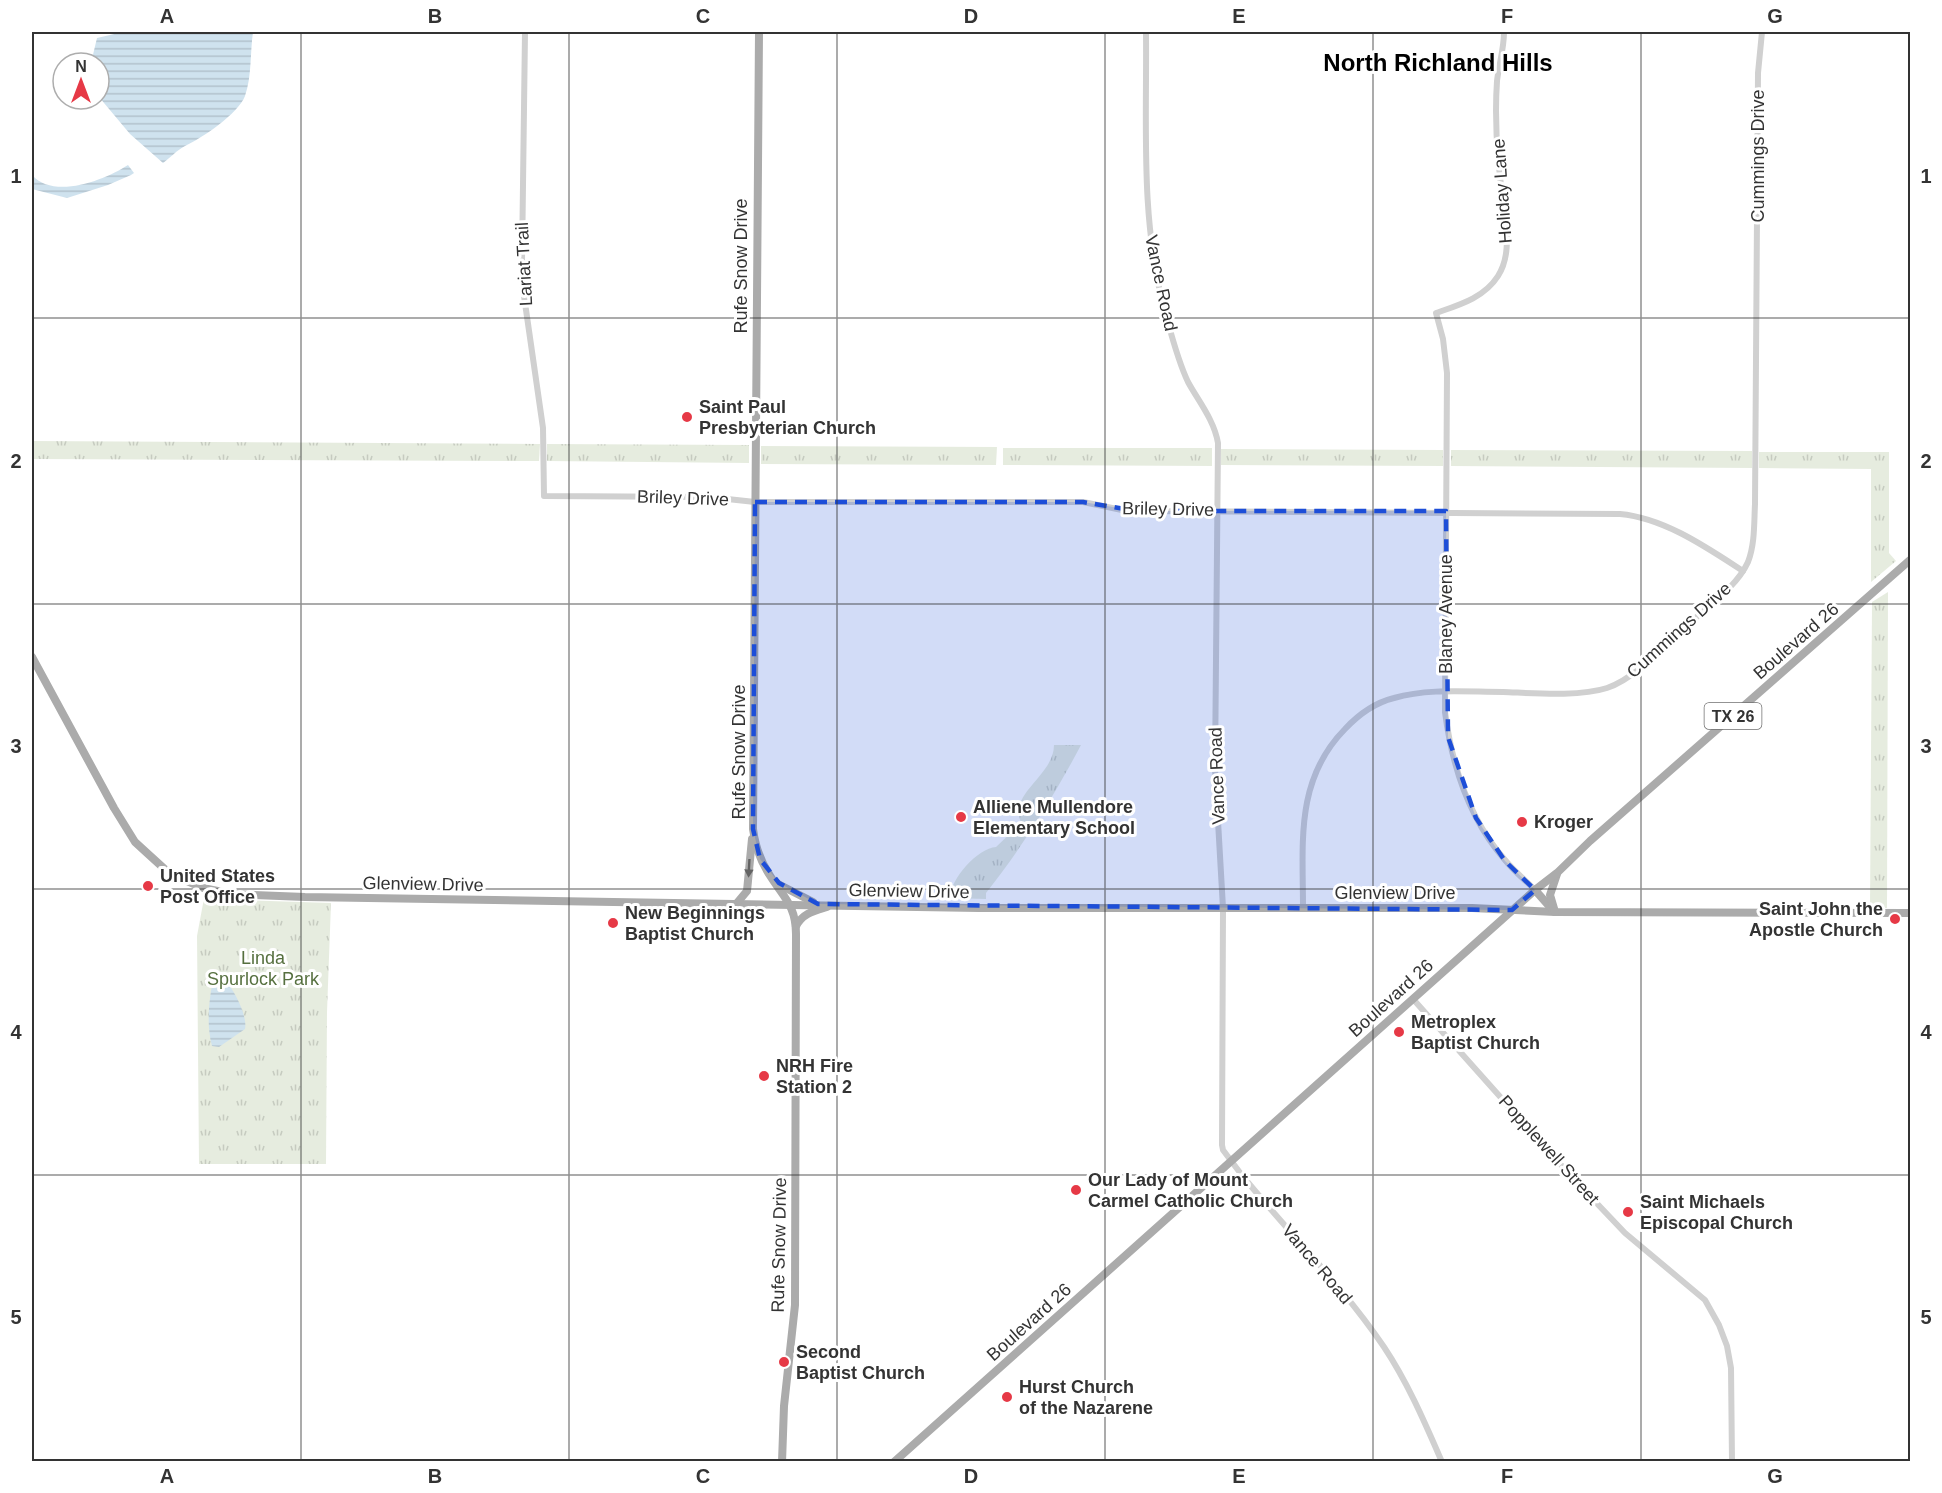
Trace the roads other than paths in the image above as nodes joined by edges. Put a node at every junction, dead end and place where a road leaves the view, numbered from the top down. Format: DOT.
graph roads {
  1 [pos="525,32"];
  2 [pos="759,32"];
  3 [pos="1146,32"];
  4 [pos="1504,32"];
  5 [pos="1762,32"];
  6 [pos="1436,313"];
  7 [pos="544,496"];
  8 [pos="756,502"];
  9 [pos="1217,511"];
  10 [pos="1446,511"];
  11 [pos="1911,560"];
  12 [pos="1743,571"];
  13 [pos="32,657"];
  14 [pos="1445,692"];
  15 [pos="753,829"];
  16 [pos="1557,873"];
  17 [pos="775,883"];
  18 [pos="1535,890"];
  19 [pos="737,903"];
  20 [pos="790,904"];
  21 [pos="818,904"];
  22 [pos="840,904"];
  23 [pos="1223,908"];
  24 [pos="1303,908"];
  25 [pos="1512,910"];
  26 [pos="1555,912"];
  27 [pos="1911,913"];
  28 [pos="796,926"];
  29 [pos="1413,999"];
  30 [pos="1231,1161"];
  31 [pos="782,1461"];
  32 [pos="894,1461"];
  33 [pos="1442,1461"];
  34 [pos="1732,1461"];
  1 -- 7 [label="street, Lariat Trail"];
  2 -- 8 [label="main road, Rufe Snow Drive"];
  3 -- 9 [label="street, Vance Road"];
  4 -- 6 [label="street, Holiday Lane"];
  5 -- 12 [label="street, Cummings Drive"];
  6 -- 10 [label="street, Blaney Avenue"];
  7 -- 8 [label="street, Briley Drive"];
  8 -- 9 [label="street, Briley Drive"];
  8 -- 15 [label="main road, Rufe Snow Drive"];
  9 -- 10 [label="street, Briley Drive"];
  9 -- 23 [label="street, Vance Road"];
  10 -- 12 [label="street, Briley Drive"];
  10 -- 14 [label="street, Blaney Avenue"];
  11 -- 16 [label="main road, Boulevard 26 / TX 26"];
  12 -- 14 [label="street, Cummings Drive"];
  13 -- 19 [label="main road, Glenview Drive"];
  14 -- 18 [label="street, Blaney Avenue"];
  14 -- 24 [label="street, Cummings Drive"];
  15 -- 17 [label="main road, Rufe Snow Drive"];
  15 -- 19 [label="main road, one-way"];
  16 -- 18 [label="main road, Boulevard 26 / TX 26"];
  16 -- 26 [label="main road"];
  17 -- 20 [label="main road, Rufe Snow Drive"];
  17 -- 21 [label="main road"];
  18 -- 25 [label="main road, Boulevard 26 / TX 26"];
  18 -- 26 [label="main road"];
  19 -- 20 [label="main road, Glenview Drive"];
  20 -- 21 [label="main road, Glenview Drive"];
  20 -- 28 [label="main road, Rufe Snow Drive"];
  21 -- 22 [label="main road, Glenview Drive"];
  22 -- 23 [label="main road, Glenview Drive"];
  22 -- 28 [label="main road"];
  23 -- 24 [label="main road, Glenview Drive"];
  23 -- 30 [label="street, Vance Road"];
  24 -- 25 [label="main road, Glenview Drive"];
  25 -- 26 [label="main road, Glenview Drive"];
  25 -- 29 [label="main road, Boulevard 26 / TX 26"];
  26 -- 27 [label="main road, Glenview Drive"];
  28 -- 31 [label="main road, Rufe Snow Drive"];
  29 -- 30 [label="main road, Boulevard 26 / TX 26"];
  29 -- 34 [label="street, Popplewell Street"];
  30 -- 32 [label="main road, Boulevard 26 / TX 26"];
  30 -- 33 [label="street, Vance Road"];
}
